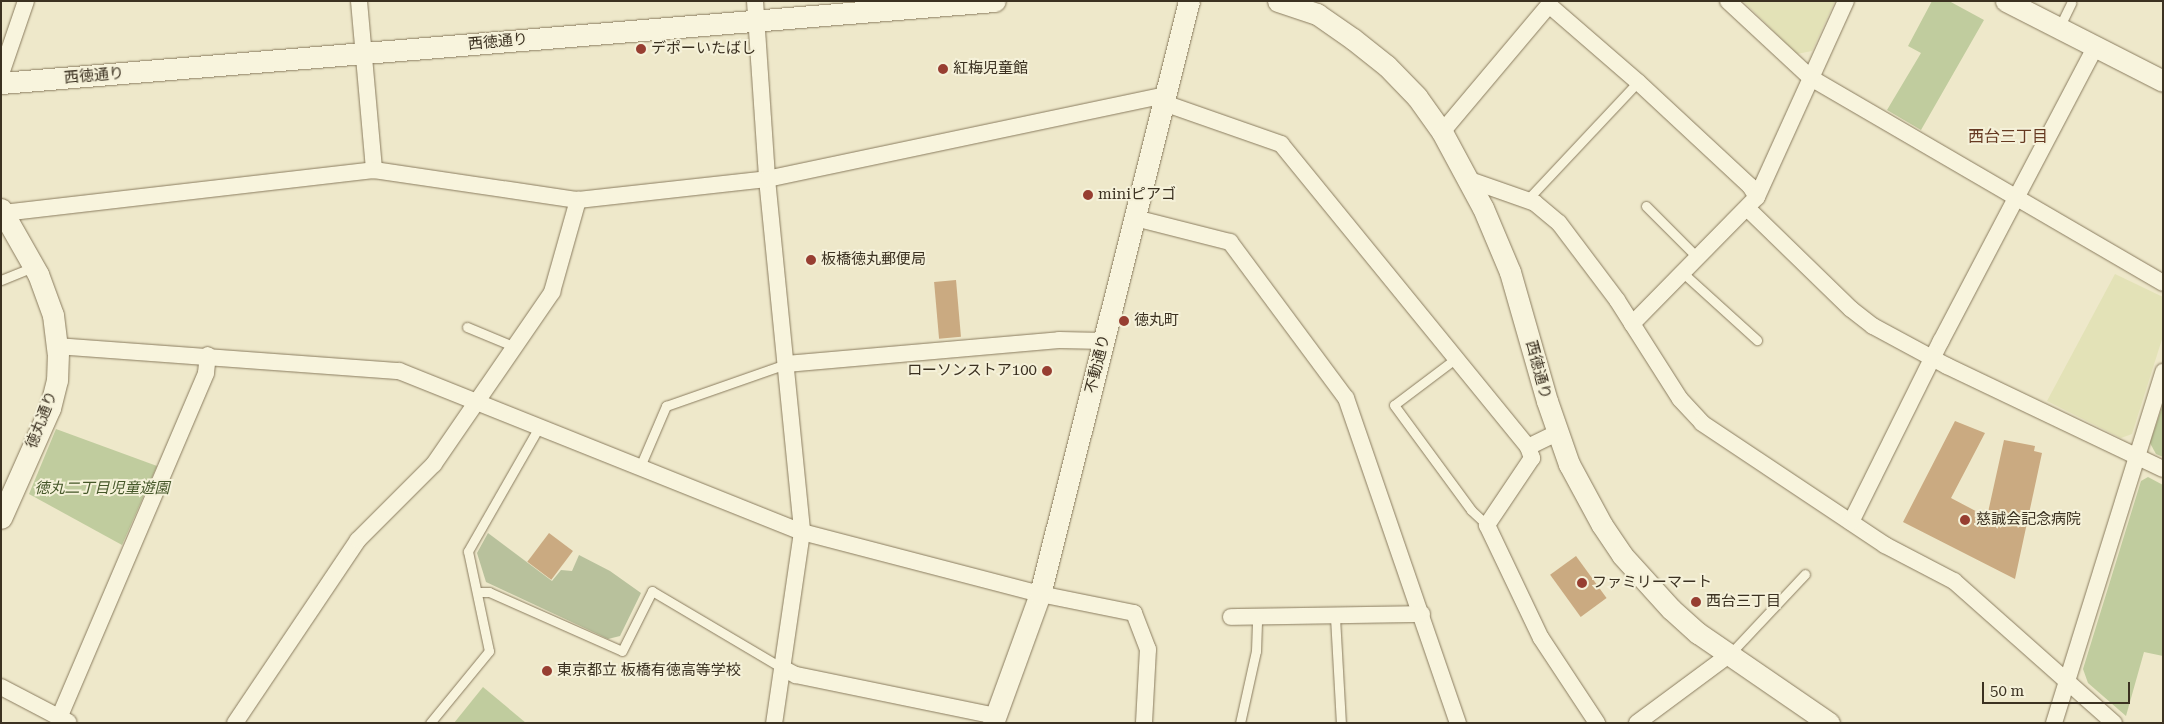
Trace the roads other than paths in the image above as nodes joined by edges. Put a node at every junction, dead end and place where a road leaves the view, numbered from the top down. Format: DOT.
graph roads {
  1 [pos="26,1"];
  2 [pos="358,1"];
  3 [pos="995,1"];
  4 [pos="1189,1"];
  5 [pos="1278,1"];
  6 [pos="1728,1"];
  7 [pos="1846,1"];
  8 [pos="2006,1"];
  9 [pos="1548,3"];
  10 [pos="2071,3"];
  11 [pos="1320,8"];
  12 [pos="756,11"];
  13 [pos="2059,29"];
  14 [pos="2094,48"];
  15 [pos="363,54"];
  16 [pos="1,74"];
  17 [pos="1811,78"];
  18 [pos="1638,82"];
  19 [pos="2163,82"];
  20 [pos="1,83"];
  21 [pos="1165,99"];
  22 [pos="1442,132"];
  23 [pos="374,170"];
  24 [pos="767,179"];
  25 [pos="1467,179"];
  26 [pos="2016,198"];
  27 [pos="578,200"];
  28 [pos="1527,200"];
  29 [pos="1752,202"];
  30 [pos="1646,206"];
  31 [pos="2,211"];
  32 [pos="1135,218"];
  33 [pos="1698,258"];
  34 [pos="34,266"];
  35 [pos="1683,273"];
  36 [pos="1,280"];
  37 [pos="2163,283"];
  38 [pos="1632,324"];
  39 [pos="467,326"];
  40 [pos="1757,340"];
  41 [pos="1104,341"];
  42 [pos="57,346"];
  43 [pos="515,347"];
  44 [pos="208,355"];
  45 [pos="1934,358"];
  46 [pos="1455,359"];
  47 [pos="786,364"];
  48 [pos="2163,372"];
  49 [pos="476,401"];
  50 [pos="539,427"];
  51 [pos="1557,434"];
  52 [pos="1528,447"];
  53 [pos="2136,456"];
  54 [pos="638,469"];
  55 [pos="2163,469"];
  56 [pos="1,518"];
  57 [pos="1487,525"];
  58 [pos="1847,527"];
  59 [pos="802,532"];
  60 [pos="1805,574"];
  61 [pos="478,592"];
  62 [pos="1040,594"];
  63 [pos="1422,614"];
  64 [pos="1231,617"];
  65 [pos="1257,617"];
  66 [pos="1335,617"];
  67 [pos="1729,655"];
  68 [pos="782,668"];
  69 [pos="2066,680"];
  70 [pos="1,687"];
  71 [pos="994,719"];
  72 [pos="64,720"];
  73 [pos="235,723"];
  74 [pos="430,723"];
  75 [pos="774,723"];
  76 [pos="1144,723"];
  77 [pos="1240,723"];
  78 [pos="1341,723"];
  79 [pos="1458,723"];
  80 [pos="1597,723"];
  81 [pos="1637,723"];
  82 [pos="1830,723"];
  83 [pos="2054,723"];
  84 [pos="2114,723"];
  1 -- 16 [label="street"];
  2 -- 15 [label="street"];
  3 -- 12 [label="street, 西徳通り"];
  4 -- 21 [label="street, 不動通り"];
  5 -- 11 [label="street, 西徳通り"];
  6 -- 17 [label="street"];
  7 -- 17 [label="street"];
  8 -- 13 [label="street"];
  9 -- 18 [label="street"];
  9 -- 22 [label="street"];
  10 -- 13 [label="lane"];
  11 -- 22 [label="street, 西徳通り"];
  12 -- 15 [label="street, 西徳通り"];
  12 -- 24 [label="street"];
  13 -- 14 [label="street"];
  14 -- 19 [label="street"];
  14 -- 26 [label="street"];
  15 -- 20 [label="street, 西徳通り"];
  15 -- 23 [label="street"];
  17 -- 26 [label="street"];
  17 -- 29 [label="street"];
  18 -- 28 [label="lane"];
  18 -- 29 [label="street"];
  21 -- 24 [label="street"];
  21 -- 32 [label="street, 不動通り"];
  21 -- 46 [label="street"];
  22 -- 25 [label="street, 西徳通り"];
  23 -- 27 [label="street"];
  23 -- 31 [label="street"];
  24 -- 27 [label="street"];
  24 -- 47 [label="street"];
  25 -- 28 [label="street"];
  25 -- 51 [label="street, 西徳通り"];
  26 -- 37 [label="street"];
  26 -- 45 [label="street"];
  27 -- 43 [label="street"];
  28 -- 38 [label="street"];
  29 -- 33 [label="street"];
  29 -- 45 [label="street"];
  30 -- 33 [label="lane"];
  31 -- 34 [label="street, 徳丸通り"];
  32 -- 41 [label="street, 不動通り"];
  32 -- 63 [label="street"];
  33 -- 35 [label="street"];
  34 -- 36 [label="lane"];
  34 -- 42 [label="street, 徳丸通り"];
  35 -- 38 [label="street"];
  35 -- 40 [label="lane"];
  38 -- 58 [label="street"];
  39 -- 43 [label="lane"];
  41 -- 47 [label="street"];
  41 -- 62 [label="street, 不動通り"];
  42 -- 44 [label="street"];
  42 -- 56 [label="street, 徳丸通り"];
  43 -- 49 [label="street"];
  44 -- 49 [label="street"];
  44 -- 72 [label="street"];
  45 -- 53 [label="street"];
  45 -- 58 [label="street"];
  46 -- 52 [label="street"];
  46 -- 57 [label="lane"];
  47 -- 54 [label="lane"];
  47 -- 59 [label="street"];
  48 -- 53 [label="street"];
  49 -- 50 [label="street"];
  49 -- 73 [label="street"];
  50 -- 54 [label="street"];
  50 -- 61 [label="lane"];
  51 -- 52 [label="street"];
  51 -- 67 [label="street, 西徳通り"];
  52 -- 57 [label="street"];
  53 -- 55 [label="street"];
  53 -- 69 [label="street"];
  54 -- 59 [label="street"];
  57 -- 80 [label="street"];
  58 -- 69 [label="street"];
  59 -- 62 [label="street"];
  59 -- 68 [label="street"];
  60 -- 67 [label="lane"];
  61 -- 68 [label="lane"];
  61 -- 74 [label="lane"];
  62 -- 71 [label="street, 不動通り"];
  62 -- 76 [label="street"];
  63 -- 66 [label="street"];
  63 -- 79 [label="street"];
  64 -- 65 [label="street"];
  65 -- 66 [label="street"];
  65 -- 77 [label="lane"];
  66 -- 78 [label="lane"];
  67 -- 81 [label="street"];
  67 -- 82 [label="street, 西徳通り"];
  68 -- 71 [label="street"];
  68 -- 75 [label="street"];
  69 -- 83 [label="street"];
  69 -- 84 [label="street"];
  70 -- 72 [label="street"];
}
